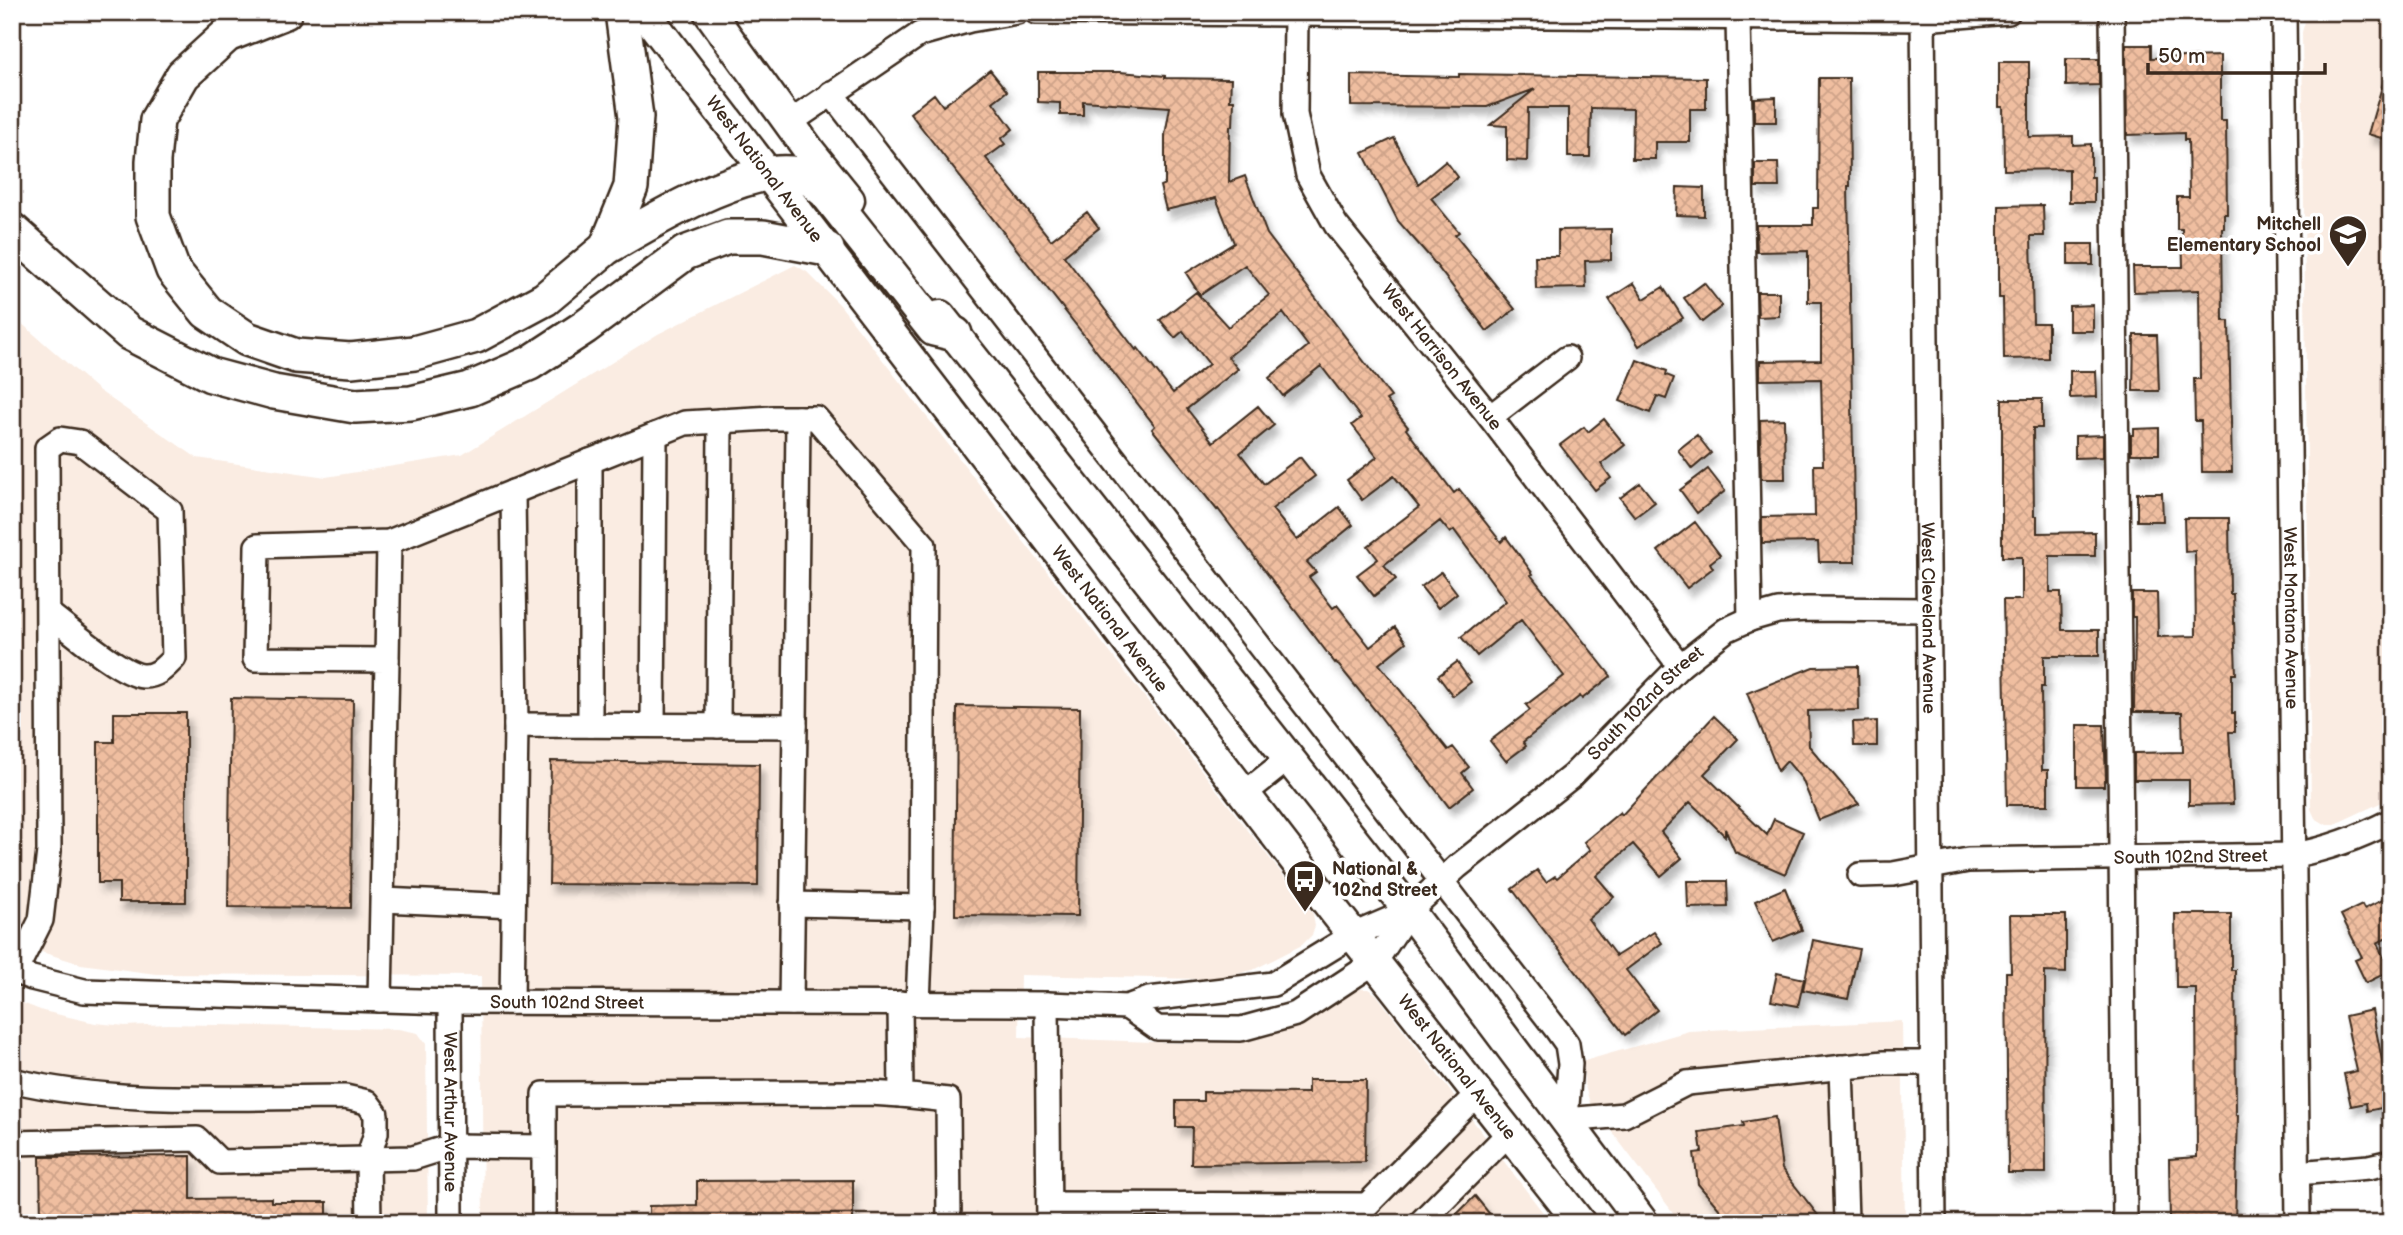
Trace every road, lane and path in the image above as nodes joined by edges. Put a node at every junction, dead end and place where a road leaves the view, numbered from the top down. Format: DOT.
graph roads {
  1 [pos="285,12"];
  2 [pos="622,12"];
  3 [pos="644,12"];
  4 [pos="709,12"];
  5 [pos="1017,12"];
  6 [pos="1036,12"];
  7 [pos="2008,12"];
  8 [pos="2112,12"];
  9 [pos="2284,12"];
  10 [pos="1296,15"];
  11 [pos="1923,16"];
  12 [pos="1738,18"];
  13 [pos="831,93"];
  14 [pos="789,123"];
  15 [pos="770,175"];
  16 [pos="12,230"];
  17 [pos="606,248"];
  18 [pos="827,249"];
  19 [pos="955,334"];
  20 [pos="1567,358"];
  21 [pos="1489,417"];
  22 [pos="799,418"];
  23 [pos="720,421"];
  24 [pos="655,435"];
  25 [pos="590,461"];
  26 [pos="513,492"];
  27 [pos="389,542"];
  28 [pos="1929,610"];
  29 [pos="48,613"];
  30 [pos="1750,619"];
  31 [pos="387,660"];
  32 [pos="1680,666"];
  33 [pos="516,725"];
  34 [pos="590,725"];
  35 [pos="653,725"];
  36 [pos="718,726"];
  37 [pos="794,726"];
  38 [pos="1289,758"];
  39 [pos="1244,794"];
  40 [pos="2391,821"];
  41 [pos="2294,855"];
  42 [pos="2121,859"];
  43 [pos="1930,866"];
  44 [pos="1860,875"];
  45 [pos="1443,880"];
  46 [pos="383,900"];
  47 [pos="792,904"];
  48 [pos="513,906"];
  49 [pos="922,907"];
  50 [pos="1409,911"];
  51 [pos="1353,935"];
  52 [pos="1375,962"];
  53 [pos="14,971"];
  54 [pos="380,1000"];
  55 [pos="450,1002"];
  56 [pos="512,1002"];
  57 [pos="791,1003"];
  58 [pos="909,1003"];
  59 [pos="1047,1003"];
  60 [pos="1127,1007"];
  61 [pos="1931,1063"];
  62 [pos="1841,1068"];
  63 [pos="12,1080"];
  64 [pos="1478,1093"];
  65 [pos="901,1095"];
  66 [pos="1566,1120"];
  67 [pos="1509,1132"];
  68 [pos="12,1143"];
  69 [pos="451,1146"];
  70 [pos="544,1147"];
  71 [pos="368,1159"];
  72 [pos="2391,1162"];
  73 [pos="2297,1172"];
  74 [pos="1366,1205"];
  75 [pos="1049,1214"];
  76 [pos="369,1223"];
  77 [pos="452,1223"];
  78 [pos="544,1223"];
  79 [pos="949,1223"];
  80 [pos="1349,1223"];
  81 [pos="1420,1223"];
  82 [pos="1580,1223"];
  83 [pos="1643,1223"];
  84 [pos="1850,1223"];
  85 [pos="1934,1223"];
  86 [pos="2125,1223"];
  87 [pos="2298,1223"];
  1 -- 17 [label="highway"];
  2 -- 17 [label="highway"];
  3 -- 15 [label="main road, West National Avenue"];
  4 -- 14 [label="main road"];
  5 -- 13 [label="street"];
  6 -- 10 [label="street"];
  7 -- 11 [label="street"];
  8 -- 42 [label="street"];
  9 -- 41 [label="street, West Montana Avenue"];
  10 -- 12 [label="street"];
  10 -- 21 [label="street, West Harrison Avenue"];
  11 -- 12 [label="street"];
  11 -- 28 [label="street, West Cleveland Avenue"];
  12 -- 30 [label="street"];
  13 -- 14 [label="street"];
  13 -- 45 [label="street"];
  14 -- 19 [label="main road"];
  15 -- 17 [label="highway"];
  15 -- 18 [label="main road, West National Avenue"];
  15 -- 19 [label="highway"];
  16 -- 18 [label="highway"];
  18 -- 39 [label="main road, West National Avenue"];
  19 -- 38 [label="main road"];
  20 -- 21 [label="street"];
  21 -- 32 [label="street, West Harrison Avenue"];
  22 -- 23 [label="street"];
  22 -- 37 [label="street"];
  22 -- 49 [label="street"];
  23 -- 24 [label="street"];
  23 -- 36 [label="street"];
  24 -- 25 [label="street"];
  24 -- 35 [label="street"];
  25 -- 26 [label="street"];
  25 -- 34 [label="street"];
  26 -- 27 [label="street"];
  26 -- 33 [label="street"];
  27 -- 31 [label="street"];
  27 -- 31 [label="street"];
  28 -- 30 [label="street, South 102nd Street"];
  28 -- 43 [label="street, West Cleveland Avenue"];
  29 -- 29 [label="street"];
  29 -- 53 [label="street"];
  30 -- 32 [label="street, South 102nd Street"];
  31 -- 46 [label="street"];
  32 -- 45 [label="street, South 102nd Street"];
  33 -- 34 [label="street"];
  33 -- 48 [label="street"];
  34 -- 35 [label="street"];
  35 -- 36 [label="street"];
  36 -- 37 [label="street"];
  37 -- 47 [label="street"];
  38 -- 39 [label="street"];
  38 -- 50 [label="main road"];
  39 -- 51 [label="main road, West National Avenue"];
  40 -- 41 [label="street, South 102nd Street"];
  41 -- 42 [label="street, South 102nd Street"];
  41 -- 73 [label="street, West Montana Avenue"];
  42 -- 43 [label="street, South 102nd Street"];
  42 -- 86 [label="street"];
  43 -- 44 [label="street, South 102nd Street"];
  43 -- 61 [label="street, West Cleveland Avenue"];
  45 -- 50 [label="street, South 102nd Street"];
  45 -- 66 [label="street"];
  46 -- 48 [label="street"];
  46 -- 54 [label="street"];
  47 -- 49 [label="street"];
  47 -- 57 [label="street"];
  48 -- 56 [label="street"];
  49 -- 58 [label="street"];
  50 -- 51 [label="street, South 102nd Street"];
  50 -- 52 [label="street, South 102nd Street"];
  50 -- 66 [label="main road"];
  51 -- 52 [label="main road, West National Avenue"];
  51 -- 60 [label="street, South 102nd Street"];
  52 -- 60 [label="street, South 102nd Street"];
  52 -- 64 [label="main road, West National Avenue"];
  53 -- 54 [label="street, South 102nd Street"];
  54 -- 55 [label="street, South 102nd Street"];
  55 -- 56 [label="street, South 102nd Street"];
  55 -- 69 [label="street, West Arthur Avenue"];
  56 -- 57 [label="street, South 102nd Street"];
  57 -- 58 [label="street, South 102nd Street"];
  58 -- 59 [label="street, South 102nd Street"];
  58 -- 65 [label="street"];
  59 -- 60 [label="street, South 102nd Street"];
  59 -- 75 [label="street"];
  61 -- 62 [label="street"];
  61 -- 85 [label="street, West Cleveland Avenue"];
  62 -- 66 [label="street"];
  62 -- 84 [label="street"];
  63 -- 71 [label="street"];
  64 -- 67 [label="main road, West National Avenue"];
  64 -- 74 [label="street"];
  65 -- 70 [label="street"];
  65 -- 79 [label="street"];
  66 -- 83 [label="main road"];
  67 -- 81 [label="street"];
  67 -- 82 [label="main road, West National Avenue"];
  68 -- 71 [label="street"];
  69 -- 70 [label="street"];
  69 -- 71 [label="street"];
  69 -- 77 [label="street, West Arthur Avenue"];
  70 -- 78 [label="street"];
  71 -- 76 [label="street"];
  72 -- 73 [label="street"];
  73 -- 87 [label="street, West Montana Avenue"];
  74 -- 75 [label="street"];
  74 -- 80 [label="street"];
}
